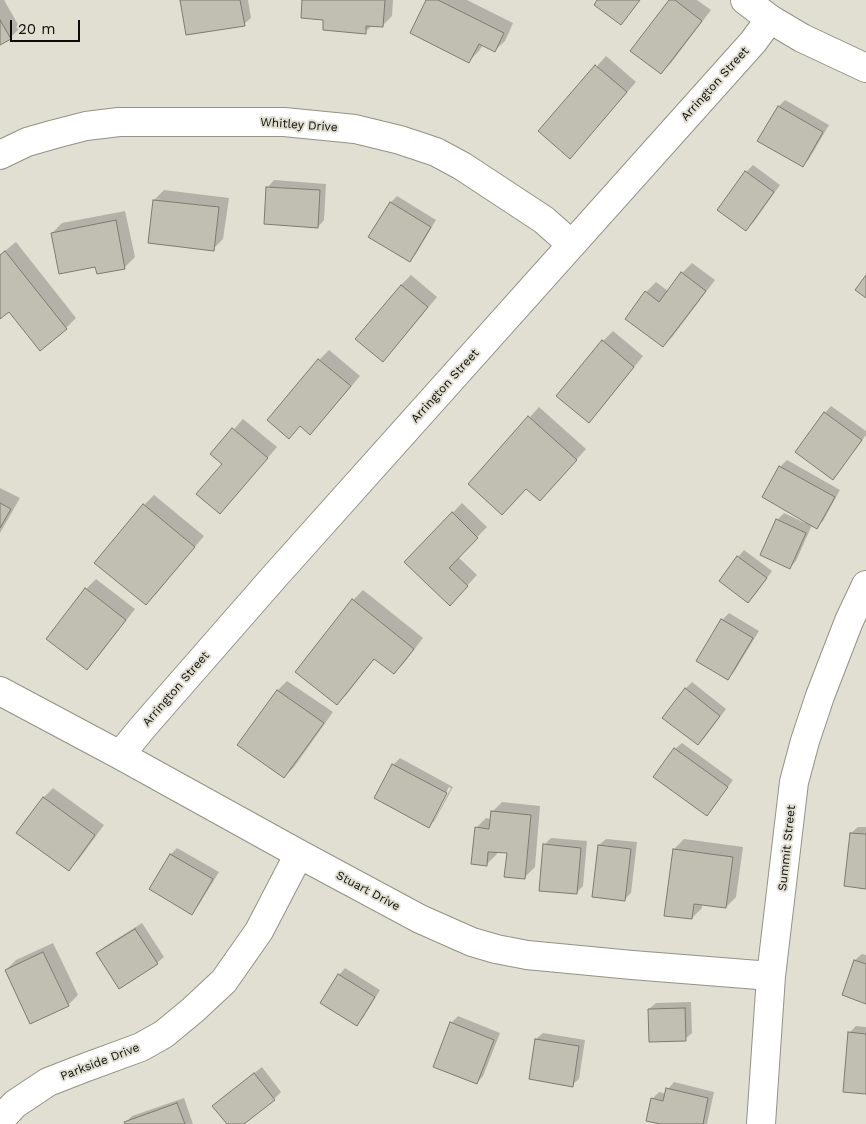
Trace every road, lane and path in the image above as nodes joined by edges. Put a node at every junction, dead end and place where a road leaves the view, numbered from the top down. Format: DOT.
graph roads {
  1 [pos="745,0"];
  2 [pos="770,19"];
  3 [pos="866,68"];
  4 [pos="0,154"];
  5 [pos="571,244"];
  6 [pos="866,585"];
  7 [pos="0,691"];
  8 [pos="120,755"];
  9 [pos="299,854"];
  10 [pos="772,976"];
  11 [pos="0,1120"];
  12 [pos="761,1124"];
  1 -- 2 [label="street"];
  2 -- 3 [label="street"];
  2 -- 5 [label="street, Arrington Street"];
  4 -- 5 [label="street, Whitley Drive"];
  5 -- 8 [label="street, Arrington Street"];
  6 -- 10 [label="street, Summit Street"];
  7 -- 8 [label="street, Stuart Drive"];
  8 -- 9 [label="street, Stuart Drive"];
  9 -- 10 [label="street, Stuart Drive"];
  9 -- 11 [label="street, Parkside Drive"];
  10 -- 12 [label="street, Summit Street"];
}
